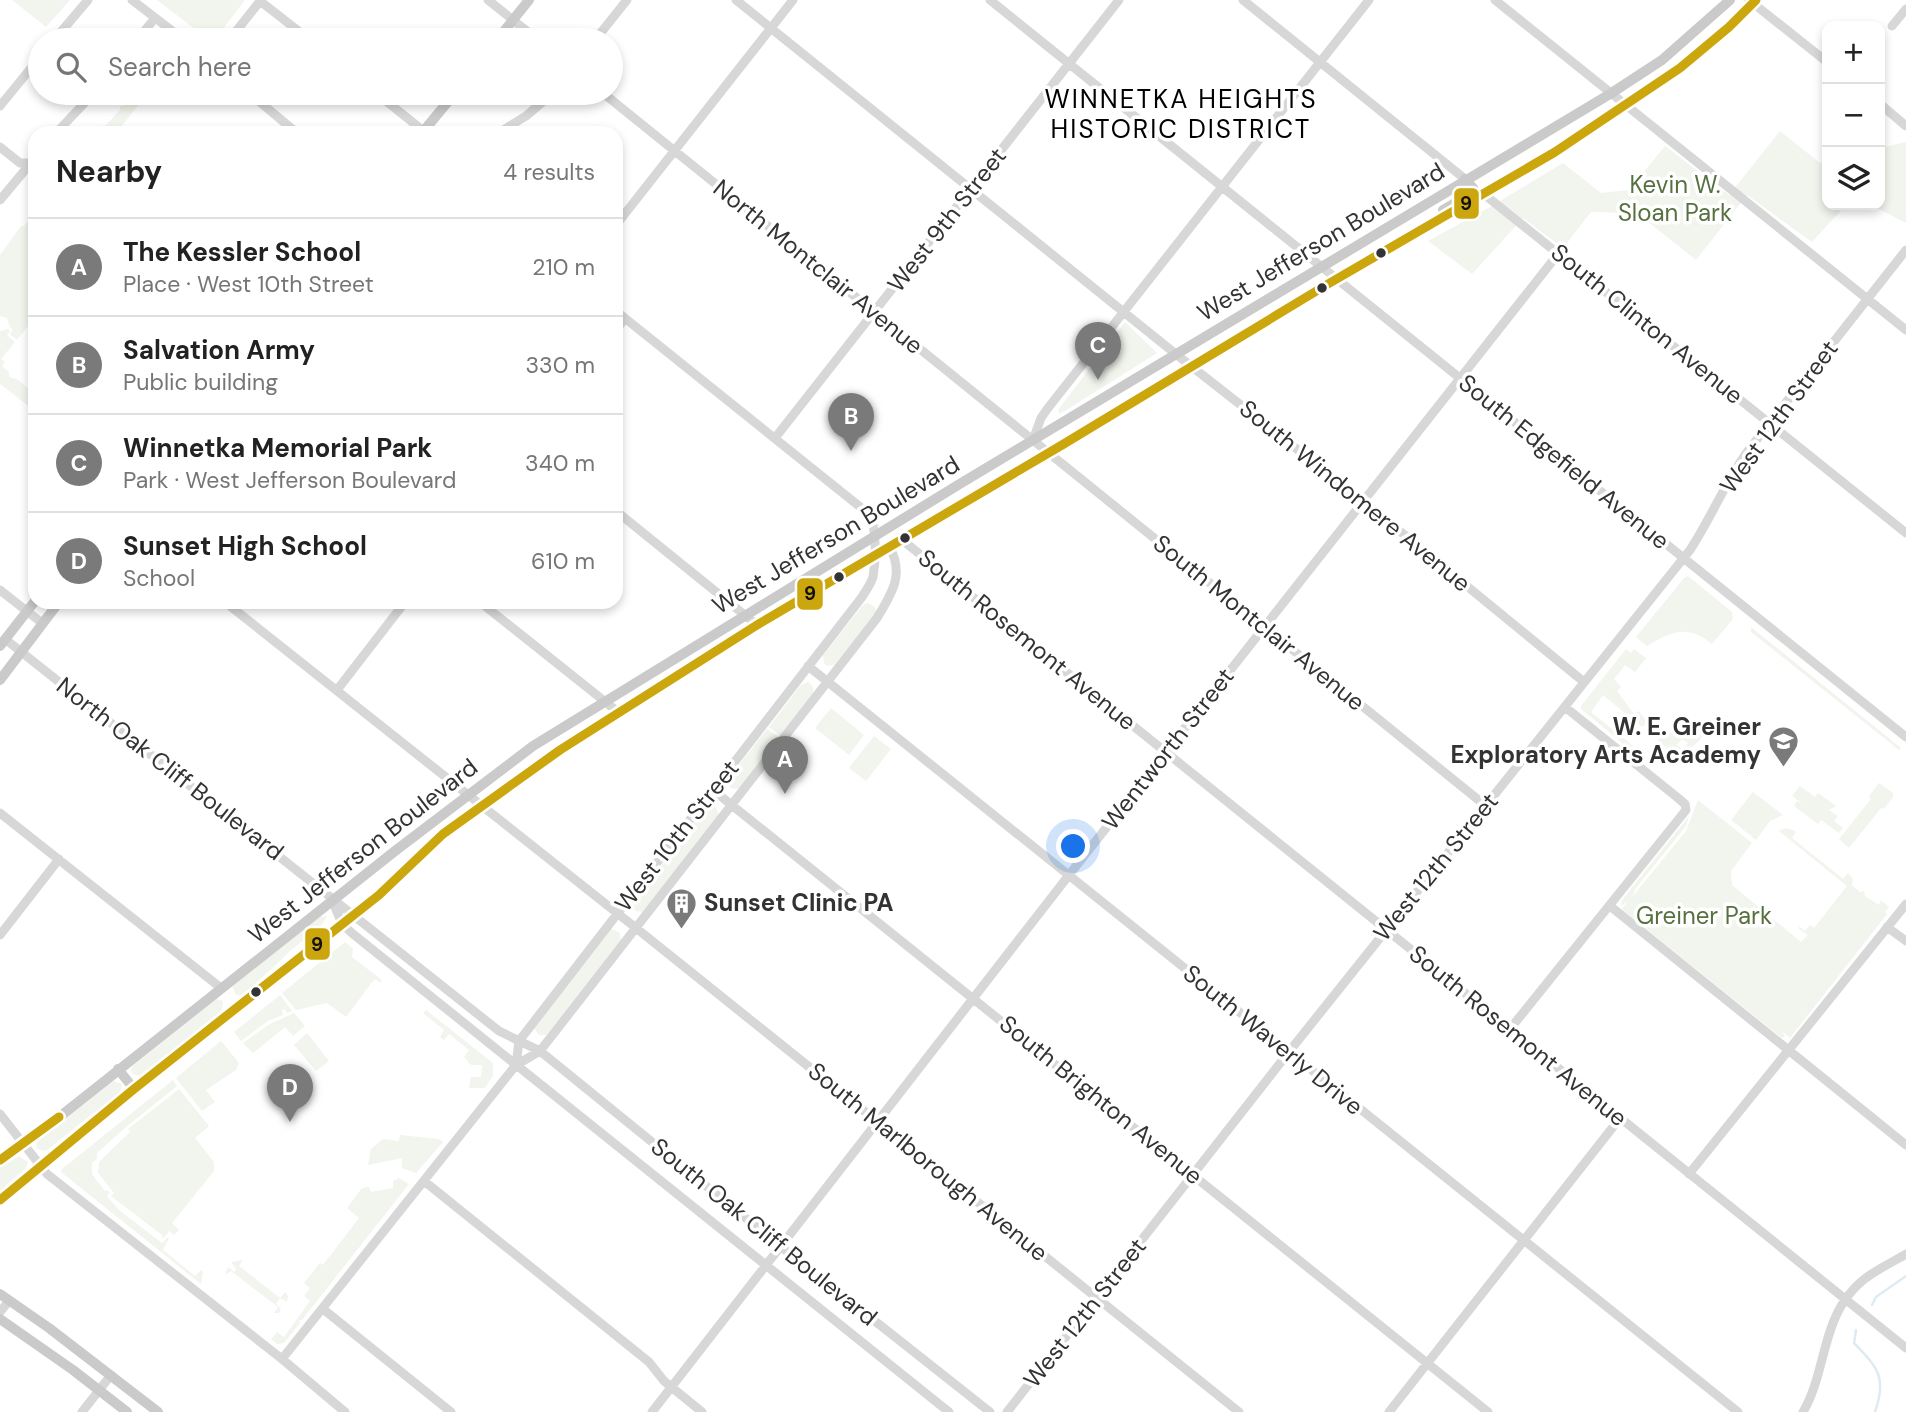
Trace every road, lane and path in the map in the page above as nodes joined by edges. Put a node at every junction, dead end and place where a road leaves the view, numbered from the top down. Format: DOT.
graph roads {
  1 [pos="88,0"];
  2 [pos="132,0"];
  3 [pos="488,0"];
  4 [pos="529,0"];
  5 [pos="627,0"];
  6 [pos="736,0"];
  7 [pos="793,0"];
  8 [pos="990,0"];
  9 [pos="1119,0"];
  10 [pos="1242,0"];
  11 [pos="1369,0"];
  12 [pos="1495,0"];
  13 [pos="1730,0"];
  14 [pos="261,1"];
  15 [pos="1753,1"];
  16 [pos="1906,9"];
  17 [pos="155,18"];
  18 [pos="513,20"];
  19 [pos="1892,26"];
  20 [pos="64,28"];
  21 [pos="147,28"];
  22 [pos="168,28"];
  23 [pos="239,28"];
  24 [pos="295,28"];
  25 [pos="507,28"];
  26 [pos="523,28"];
  27 [pos="605,28"];
  28 [pos="771,28"];
  29 [pos="1822,58"];
  30 [pos="1320,63"];
  31 [pos="1070,64"];
  32 [pos="28,72"];
  33 [pos="1610,94"];
  34 [pos="82,105"];
  35 [pos="263,105"];
  36 [pos="391,105"];
  37 [pos="445,105"];
  38 [pos="538,105"];
  39 [pos="618,105"];
  40 [pos="1627,105"];
  41 [pos="0,106"];
  42 [pos="1885,108"];
  43 [pos="1906,125"];
  44 [pos="62,126"];
  45 [pos="289,126"];
  46 [pos="417,126"];
  47 [pos="429,126"];
  48 [pos="509,126"];
  49 [pos="0,147"];
  50 [pos="674,151"];
  51 [pos="28,163"];
  52 [pos="28,168"];
  53 [pos="1465,179"];
  54 [pos="1222,187"];
  55 [pos="972,188"];
  56 [pos="1485,195"];
  57 [pos="2,197"];
  58 [pos="623,216"];
  59 [pos="1420,232"];
  60 [pos="1906,250"];
  61 [pos="1558,254"];
  62 [pos="1321,266"];
  63 [pos="1337,279"];
  64 [pos="1867,299"];
  65 [pos="1123,311"];
  66 [pos="874,312"];
  67 [pos="625,318"];
  68 [pos="623,321"];
  69 [pos="1906,330"];
  70 [pos="1177,355"];
  71 [pos="1192,365"];
  72 [pos="1460,378"];
  73 [pos="1769,422"];
  74 [pos="775,438"];
  75 [pos="1033,440"];
  76 [pos="1048,453"];
  77 [pos="1363,501"];
  78 [pos="623,517"];
  79 [pos="1906,533"];
  80 [pos="874,536"];
  81 [pos="901,538"];
  82 [pos="889,546"];
  83 [pos="874,556"];
  84 [pos="1684,557"];
  85 [pos="0,590"];
  86 [pos="54,609"];
  87 [pos="234,609"];
  88 [pos="400,609"];
  89 [pos="489,609"];
  90 [pos="27,611"];
  91 [pos="744,614"];
  92 [pos="43,623"];
  93 [pos="757,625"];
  94 [pos="1264,627"];
  95 [pos="3,643"];
  96 [pos="21,652"];
  97 [pos="808,666"];
  98 [pos="0,680"];
  99 [pos="828,681"];
  100 [pos="1584,682"];
  101 [pos="337,690"];
  102 [pos="603,701"];
  103 [pos="1565,707"];
  104 [pos="618,712"];
  105 [pos="1906,737"];
  106 [pos="1166,752"];
  107 [pos="713,790"];
  108 [pos="468,794"];
  109 [pos="732,804"];
  110 [pos="482,806"];
  111 [pos="1486,806"];
  112 [pos="0,813"];
  113 [pos="59,859"];
  114 [pos="1069,875"];
  115 [pos="332,901"];
  116 [pos="1906,904"];
  117 [pos="1609,906"];
  118 [pos="617,913"];
  119 [pos="353,916"];
  120 [pos="342,925"];
  121 [pos="1887,927"];
  122 [pos="636,928"];
  123 [pos="1387,929"];
  124 [pos="0,935"];
  125 [pos="1906,941"];
  126 [pos="221,988"];
  127 [pos="973,998"];
  128 [pos="234,1009"];
  129 [pos="1510,1029"];
  130 [pos="519,1041"];
  131 [pos="540,1051"];
  132 [pos="1787,1051"];
  133 [pos="1288,1053"];
  134 [pos="516,1065"];
  135 [pos="118,1069"];
  136 [pos="134,1089"];
  137 [pos="0,1114"];
  138 [pos="1620,1118"];
  139 [pos="878,1122"];
  140 [pos="24,1144"];
  141 [pos="1906,1145"];
  142 [pos="0,1160"];
  143 [pos="39,1166"];
  144 [pos="1193,1174"];
  145 [pos="1689,1174"];
  146 [pos="424,1181"];
  147 [pos="0,1200"];
  148 [pos="1524,1240"];
  149 [pos="780,1246"];
  150 [pos="1906,1254"];
  151 [pos="766,1265"];
  152 [pos="4,1297"];
  153 [pos="1098,1298"];
  154 [pos="1845,1299"];
  155 [pos="323,1309"];
  156 [pos="0,1312"];
  157 [pos="0,1319"];
  158 [pos="1906,1348"];
  159 [pos="282,1359"];
  160 [pos="1427,1363"];
  161 [pos="111,1375"];
  162 [pos="671,1387"];
  163 [pos="99,1390"];
  164 [pos="345,1411"];
  165 [pos="82,1412"];
  166 [pos="127,1412"];
  167 [pos="158,1412"];
  168 [pos="451,1412"];
  169 [pos="652,1412"];
  170 [pos="702,1412"];
  171 [pos="949,1412"];
  172 [pos="990,1412"];
  173 [pos="1007,1412"];
  174 [pos="1239,1412"];
  175 [pos="1389,1412"];
  176 [pos="1488,1412"];
  177 [pos="1738,1412"];
  178 [pos="1802,1412"];
  1 -- 20 [label="street"];
  2 -- 17 [label="street"];
  3 -- 18 [label="street"];
  4 -- 18 [label="main road"];
  5 -- 27 [label="street"];
  6 -- 28 [label="street, South Windomere Avenue"];
  7 -- 28 [label="street"];
  8 -- 31 [label="street, South Edgefield Avenue"];
  9 -- 31 [label="street, West 9th Street"];
  10 -- 30 [label="street"];
  11 -- 30 [label="street"];
  12 -- 33 [label="street"];
  13 -- 33 [label="main road, West Jefferson Boulevard"];
  14 -- 23 [label="street"];
  14 -- 24 [label="street"];
  15 -- 29 [label="street"];
  15 -- 40 [label="main road, West Jefferson Boulevard"];
  16 -- 19 [label="street"];
  17 -- 21 [label="street"];
  17 -- 22 [label="street"];
  18 -- 25 [label="main road"];
  18 -- 26 [label="street"];
  28 -- 50 [label="street"];
  28 -- 55 [label="street, South Windomere Avenue"];
  30 -- 53 [label="street"];
  30 -- 54 [label="street"];
  31 -- 54 [label="street, South Edgefield Avenue"];
  31 -- 55 [label="street, West 9th Street"];
  32 -- 41 [label="street"];
  33 -- 40 [label="street"];
  33 -- 53 [label="main road, West Jefferson Boulevard"];
  34 -- 44 [label="street"];
  35 -- 45 [label="street"];
  36 -- 46 [label="street"];
  37 -- 47 [label="main road"];
  38 -- 48 [label="street"];
  39 -- 50 [label="street, North Montclair Avenue"];
  40 -- 56 [label="main road, West Jefferson Boulevard"];
  40 -- 64 [label="street"];
  42 -- 43 [label="street"];
  49 -- 51 [label="street"];
  50 -- 58 [label="street"];
  50 -- 66 [label="street, North Montclair Avenue"];
  52 -- 57 [label="street"];
  53 -- 59 [label="main road"];
  53 -- 62 [label="main road, West Jefferson Boulevard"];
  54 -- 62 [label="street, South Edgefield Avenue"];
  54 -- 65 [label="street"];
  55 -- 65 [label="street, South Windomere Avenue"];
  55 -- 66 [label="street, West 9th Street"];
  56 -- 59 [label="main road, West Jefferson Boulevard"];
  56 -- 61 [label="street, South Clinton Avenue"];
  59 -- 63 [label="main road, West Jefferson Boulevard"];
  60 -- 64 [label="street, West 12th Street"];
  61 -- 72 [label="street, Wentworth Street"];
  61 -- 73 [label="street, South Clinton Avenue"];
  62 -- 63 [label="street, South Edgefield Avenue"];
  62 -- 70 [label="main road, West Jefferson Boulevard"];
  63 -- 71 [label="main road, West Jefferson Boulevard"];
  63 -- 72 [label="street, South Edgefield Avenue"];
  64 -- 69 [label="street"];
  64 -- 73 [label="street, West 12th Street"];
  65 -- 70 [label="street, South Windomere Avenue"];
  65 -- 75 [label="street"];
  66 -- 74 [label="street, West 9th Street"];
  66 -- 75 [label="street, North Montclair Avenue"];
  67 -- 68 [label="street"];
  67 -- 74 [label="street"];
  70 -- 71 [label="street, South Windomere Avenue"];
  70 -- 75 [label="main road, West Jefferson Boulevard"];
  71 -- 76 [label="main road, West Jefferson Boulevard"];
  71 -- 77 [label="street, South Windomere Avenue"];
  72 -- 77 [label="street, Wentworth Street"];
  72 -- 84 [label="street, South Edgefield Avenue"];
  73 -- 79 [label="street, South Clinton Avenue"];
  73 -- 84 [label="street, West 12th Street"];
  74 -- 80 [label="street"];
  75 -- 76 [label="street, South Montclair Avenue"];
  75 -- 80 [label="main road, West Jefferson Boulevard"];
  76 -- 81 [label="main road, West Jefferson Boulevard"];
  76 -- 94 [label="street, South Montclair Avenue"];
  77 -- 94 [label="street, Wentworth Street"];
  77 -- 100 [label="street, South Windomere Avenue"];
  78 -- 91 [label="street"];
  80 -- 83 [label="street, West 10th Street"];
  80 -- 91 [label="main road, West Jefferson Boulevard"];
  81 -- 82 [label="main road, West Jefferson Boulevard"];
  81 -- 106 [label="street, South Rosemont Avenue"];
  82 -- 83 [label="main road, West Jefferson Boulevard"];
  82 -- 99 [label="street, West 10th Street"];
  83 -- 93 [label="main road, West Jefferson Boulevard"];
  83 -- 97 [label="street, West 10th Street"];
  84 -- 100 [label="street, West 12th Street"];
  84 -- 105 [label="street, South Edgefield Avenue"];
  85 -- 90 [label="street"];
  86 -- 92 [label="main road"];
  87 -- 101 [label="street, South Marlborough Avenue"];
  88 -- 101 [label="street"];
  89 -- 102 [label="street"];
  90 -- 92 [label="street"];
  90 -- 95 [label="main road"];
  91 -- 93 [label="street"];
  91 -- 102 [label="main road, West Jefferson Boulevard"];
  92 -- 96 [label="main road"];
  93 -- 104 [label="main road, West Jefferson Boulevard"];
  94 -- 106 [label="street, Wentworth Street"];
  94 -- 111 [label="street, South Montclair Avenue"];
  95 -- 96 [label="street, North Oak Cliff Boulevard"];
  96 -- 98 [label="main road"];
  96 -- 115 [label="street, North Oak Cliff Boulevard"];
  97 -- 99 [label="street, South Waverly Drive"];
  97 -- 107 [label="street, West 10th Street"];
  99 -- 109 [label="street, West 10th Street"];
  99 -- 114 [label="street, South Waverly Drive"];
  100 -- 103 [label="street, West 12th Street"];
  101 -- 108 [label="street, South Marlborough Avenue"];
  102 -- 104 [label="street"];
  102 -- 108 [label="main road, West Jefferson Boulevard"];
  103 -- 111 [label="street, West 12th Street"];
  103 -- 117 [label="street"];
  104 -- 110 [label="main road, West Jefferson Boulevard"];
  106 -- 114 [label="street, Wentworth Street"];
  106 -- 123 [label="street, South Rosemont Avenue"];
  107 -- 109 [label="street, South Brighton Avenue"];
  107 -- 118 [label="street, West 10th Street"];
  108 -- 110 [label="street, South Marlborough Avenue"];
  108 -- 115 [label="main road, West Jefferson Boulevard"];
  109 -- 122 [label="street, West 10th Street"];
  109 -- 127 [label="street, South Brighton Avenue"];
  110 -- 118 [label="street, South Marlborough Avenue"];
  110 -- 119 [label="main road, West Jefferson Boulevard"];
  111 -- 123 [label="street, West 12th Street"];
  112 -- 113 [label="street"];
  113 -- 124 [label="street"];
  113 -- 126 [label="street"];
  114 -- 127 [label="street, Wentworth Street"];
  114 -- 133 [label="street, South Waverly Drive"];
  115 -- 119 [label="street, North Oak Cliff Boulevard"];
  115 -- 120 [label="street, North Oak Cliff Boulevard"];
  115 -- 126 [label="main road, West Jefferson Boulevard"];
  116 -- 121 [label="street"];
  117 -- 129 [label="street"];
  117 -- 132 [label="street"];
  118 -- 122 [label="street, South Marlborough Avenue"];
  118 -- 130 [label="street, West 10th Street"];
  119 -- 120 [label="main road, West Jefferson Boulevard"];
  119 -- 130 [label="street, North Oak Cliff Boulevard"];
  120 -- 128 [label="main road, West Jefferson Boulevard"];
  120 -- 134 [label="street, North Oak Cliff Boulevard"];
  121 -- 125 [label="street"];
  121 -- 132 [label="street"];
  122 -- 131 [label="street, West 10th Street"];
  122 -- 139 [label="street, South Marlborough Avenue"];
  123 -- 129 [label="street, South Rosemont Avenue"];
  123 -- 133 [label="street, West 12th Street"];
  126 -- 128 [label="main road"];
  126 -- 135 [label="main road, West Jefferson Boulevard"];
  127 -- 139 [label="street, Wentworth Street"];
  127 -- 144 [label="street, South Brighton Avenue"];
  128 -- 136 [label="main road, West Jefferson Boulevard"];
  129 -- 138 [label="street, South Rosemont Avenue"];
  130 -- 131 [label="street, North Oak Cliff Boulevard"];
  130 -- 134 [label="street"];
  131 -- 134 [label="street, West 10th Street"];
  131 -- 149 [label="street, South Oak Cliff Boulevard"];
  132 -- 141 [label="street"];
  132 -- 145 [label="street"];
  133 -- 144 [label="street, West 12th Street"];
  133 -- 148 [label="street, South Waverly Drive"];
  134 -- 146 [label="street, West 10th Street"];
  134 -- 151 [label="street, South Oak Cliff Boulevard"];
  135 -- 136 [label="main road"];
  135 -- 140 [label="main road, West Jefferson Boulevard"];
  136 -- 143 [label="main road, West Jefferson Boulevard"];
  137 -- 140 [label="street"];
  138 -- 145 [label="street, South Rosemont Avenue"];
  138 -- 148 [label="street"];
  139 -- 149 [label="street, Wentworth Street"];
  139 -- 153 [label="street, South Marlborough Avenue"];
  140 -- 142 [label="main road, West Jefferson Boulevard"];
  140 -- 143 [label="street"];
  143 -- 147 [label="main road, West Jefferson Boulevard"];
  143 -- 159 [label="street"];
  144 -- 153 [label="street, West 12th Street"];
  144 -- 160 [label="street, South Brighton Avenue"];
  145 -- 154 [label="street, South Rosemont Avenue"];
  146 -- 155 [label="street, West 10th Street"];
  146 -- 162 [label="street"];
  148 -- 160 [label="street"];
  148 -- 177 [label="street, South Waverly Drive"];
  149 -- 151 [label="street, Wentworth Street"];
  149 -- 172 [label="street, South Oak Cliff Boulevard"];
  150 -- 154 [label="street"];
  151 -- 162 [label="street, Wentworth Street"];
  151 -- 171 [label="street, South Oak Cliff Boulevard"];
  152 -- 156 [label="street"];
  152 -- 161 [label="main road"];
  153 -- 173 [label="street, West 12th Street"];
  153 -- 174 [label="street, South Marlborough Avenue"];
  154 -- 158 [label="street, South Rosemont Avenue"];
  154 -- 178 [label="street"];
  155 -- 159 [label="street, West 10th Street"];
  155 -- 168 [label="street"];
  157 -- 163 [label="main road"];
  159 -- 164 [label="street"];
  160 -- 175 [label="street"];
  160 -- 176 [label="street, South Brighton Avenue"];
  161 -- 163 [label="street"];
  161 -- 167 [label="main road"];
  162 -- 169 [label="street, Wentworth Street"];
  162 -- 170 [label="street"];
  163 -- 165 [label="street"];
  163 -- 166 [label="main road"];
}
